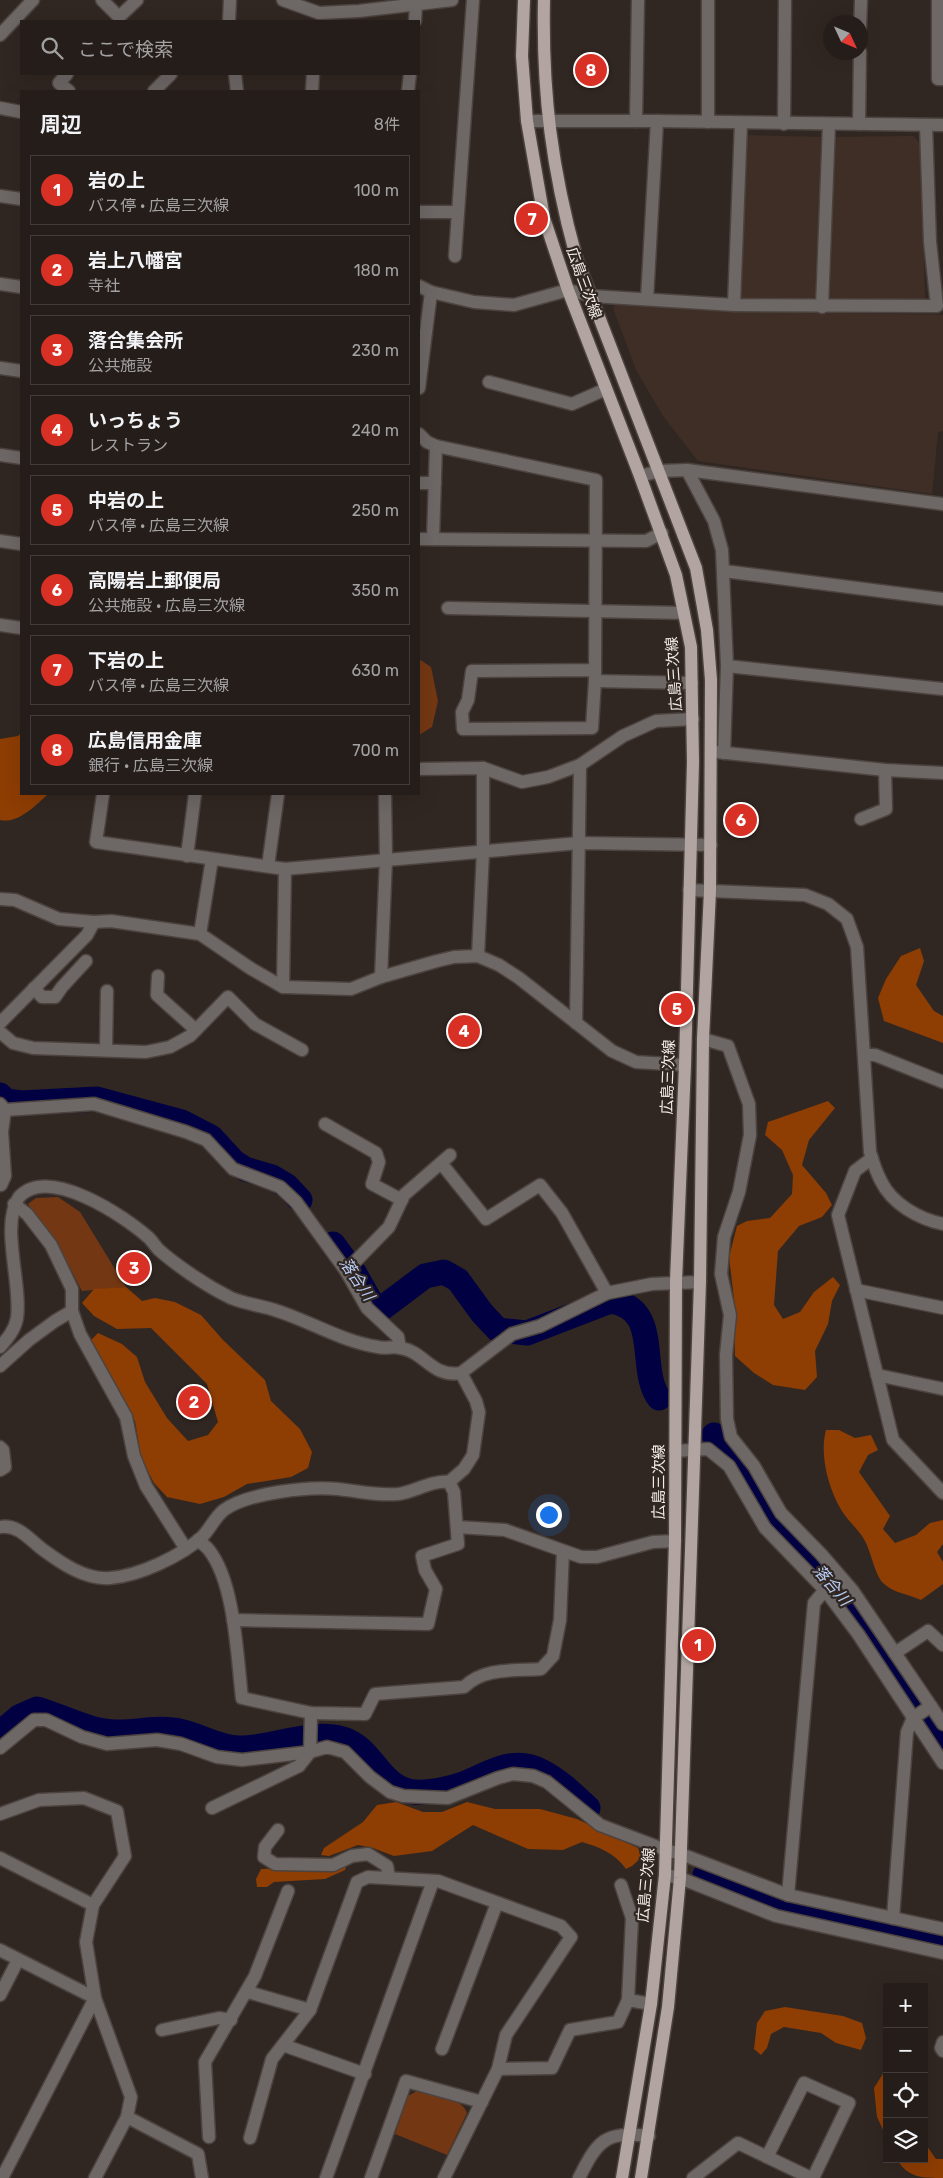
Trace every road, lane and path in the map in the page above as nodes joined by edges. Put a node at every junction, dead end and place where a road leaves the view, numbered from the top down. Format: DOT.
graph roads {
  1 [pos="33,0"];
  2 [pos="102,0"];
  3 [pos="136,0"];
  4 [pos="230,0"];
  5 [pos="283,0"];
  6 [pos="452,0"];
  7 [pos="473,0"];
  8 [pos="524,0"];
  9 [pos="544,0"];
  10 [pos="638,0"];
  11 [pos="708,0"];
  12 [pos="785,0"];
  13 [pos="861,0"];
  14 [pos="938,0"];
  15 [pos="416,4"];
  16 [pos="860,15"];
  17 [pos="318,17"];
  18 [pos="118,19"];
  19 [pos="226,19"];
  20 [pos="414,20"];
  21 [pos="0,35"];
  22 [pos="860,60"];
  23 [pos="66,75"];
  24 [pos="170,75"];
  25 [pos="235,75"];
  26 [pos="313,75"];
  27 [pos="410,75"];
  28 [pos="943,79"];
  29 [pos="68,90"];
  30 [pos="155,90"];
  31 [pos="237,90"];
  32 [pos="312,90"];
  33 [pos="408,90"];
  34 [pos="0,108"];
  35 [pos="20,112"];
  36 [pos="527,121"];
  37 [pos="547,121"];
  38 [pos="636,121"];
  39 [pos="657,121"];
  40 [pos="708,122"];
  41 [pos="741,123"];
  42 [pos="784,124"];
  43 [pos="829,124"];
  44 [pos="859,124"];
  45 [pos="926,125"];
  46 [pos="943,125"];
  47 [pos="0,196"];
  48 [pos="20,199"];
  49 [pos="420,212"];
  50 [pos="458,212"];
  51 [pos="455,256"];
  52 [pos="0,284"];
  53 [pos="20,287"];
  54 [pos="425,289"];
  55 [pos="568,290"];
  56 [pos="592,296"];
  57 [pos="647,299"];
  58 [pos="734,305"];
  59 [pos="822,306"];
  60 [pos="0,368"];
  61 [pos="20,371"];
  62 [pos="420,372"];
  63 [pos="489,382"];
  64 [pos="606,388"];
  65 [pos="420,435"];
  66 [pos="436,446"];
  67 [pos="0,455"];
  68 [pos="20,458"];
  69 [pos="687,470"];
  70 [pos="660,472"];
  71 [pos="640,476"];
  72 [pos="420,483"];
  73 [pos="435,483"];
  74 [pos="943,504"];
  75 [pos="662,533"];
  76 [pos="420,539"];
  77 [pos="433,539"];
  78 [pos="594,540"];
  79 [pos="0,541"];
  80 [pos="20,544"];
  81 [pos="724,571"];
  82 [pos="943,599"];
  83 [pos="448,608"];
  84 [pos="594,611"];
  85 [pos="684,613"];
  86 [pos="0,626"];
  87 [pos="20,628"];
  88 [pos="726,666"];
  89 [pos="595,676"];
  90 [pos="692,683"];
  91 [pos="943,689"];
  92 [pos="693,719"];
  93 [pos="718,752"];
  94 [pos="580,765"];
  95 [pos="482,768"];
  96 [pos="420,769"];
  97 [pos="885,770"];
  98 [pos="943,773"];
  99 [pos="103,795"];
  100 [pos="195,795"];
  101 [pos="278,795"];
  102 [pos="386,795"];
  103 [pos="861,819"];
  104 [pos="579,843"];
  105 [pos="690,845"];
  106 [pos="711,845"];
  107 [pos="484,852"];
  108 [pos="187,856"];
  109 [pos="212,859"];
  110 [pos="386,859"];
  111 [pos="268,866"];
  112 [pos="285,869"];
  113 [pos="689,890"];
  114 [pos="710,890"];
  115 [pos="0,899"];
  116 [pos="94,922"];
  117 [pos="200,934"];
  118 [pos="478,956"];
  119 [pos="86,961"];
  120 [pos="158,976"];
  121 [pos="381,977"];
  122 [pos="283,987"];
  123 [pos="34,988"];
  124 [pos="108,991"];
  125 [pos="0,1023"];
  126 [pos="576,1023"];
  127 [pos="196,1030"];
  128 [pos="0,1032"];
  129 [pos="703,1039"];
  130 [pos="106,1050"];
  131 [pos="302,1050"];
  132 [pos="864,1055"];
  133 [pos="685,1065"];
  134 [pos="943,1082"];
  135 [pos="2,1107"];
  136 [pos="324,1124"];
  137 [pos="872,1158"];
  138 [pos="1,1185"];
  139 [pos="17,1200"];
  140 [pos="402,1200"];
  141 [pos="943,1224"];
  142 [pos="346,1271"];
  143 [pos="676,1281"];
  144 [pos="700,1282"];
  145 [pos="856,1290"];
  146 [pos="607,1293"];
  147 [pos="943,1308"];
  148 [pos="72,1311"];
  149 [pos="8,1332"];
  150 [pos="29,1340"];
  151 [pos="0,1347"];
  152 [pos="400,1348"];
  153 [pos="0,1366"];
  154 [pos="461,1373"];
  155 [pos="877,1375"];
  156 [pos="943,1389"];
  157 [pos="0,1447"];
  158 [pos="675,1451"];
  159 [pos="694,1451"];
  160 [pos="0,1470"];
  161 [pos="449,1482"];
  162 [pos="943,1493"];
  163 [pos="0,1526"];
  164 [pos="457,1527"];
  165 [pos="198,1540"];
  166 [pos="675,1541"];
  167 [pos="186,1549"];
  168 [pos="563,1551"];
  169 [pos="824,1590"];
  170 [pos="233,1620"];
  171 [pos="943,1645"];
  172 [pos="895,1653"];
  173 [pos="923,1712"];
  174 [pos="311,1713"];
  175 [pos="943,1724"];
  176 [pos="0,1748"];
  177 [pos="310,1749"];
  178 [pos="943,1763"];
  179 [pos="212,1808"];
  180 [pos="0,1814"];
  181 [pos="278,1830"];
  182 [pos="666,1850"];
  183 [pos="681,1854"];
  184 [pos="0,1858"];
  185 [pos="665,1875"];
  186 [pos="388,1878"];
  187 [pos="680,1878"];
  188 [pos="433,1881"];
  189 [pos="621,1885"];
  190 [pos="288,1891"];
  191 [pos="788,1895"];
  192 [pos="497,1903"];
  193 [pos="93,1905"];
  194 [pos="894,1918"];
  195 [pos="943,1929"];
  196 [pos="0,1950"];
  197 [pos="943,1953"];
  198 [pos="18,1960"];
  199 [pos="248,1992"];
  200 [pos="0,1995"];
  201 [pos="95,1998"];
  202 [pos="628,2000"];
  203 [pos="651,2004"];
  204 [pos="310,2010"];
  205 [pos="231,2020"];
  206 [pos="162,2030"];
  207 [pos="943,2042"];
  208 [pos="283,2045"];
  209 [pos="442,2050"];
  210 [pos="943,2052"];
  211 [pos="498,2069"];
  212 [pos="365,2074"];
  213 [pos="482,2102"];
  214 [pos="127,2117"];
  215 [pos="628,2134"];
  216 [pos="649,2136"];
  217 [pos="209,2137"];
  218 [pos="250,2138"];
  219 [pos="767,2157"];
  220 [pos="2,2178"];
  221 [pos="95,2178"];
  222 [pos="202,2178"];
  223 [pos="326,2178"];
  224 [pos="371,2178"];
  225 [pos="444,2178"];
  226 [pos="579,2178"];
  227 [pos="622,2178"];
  228 [pos="641,2178"];
  229 [pos="693,2178"];
  230 [pos="812,2178"];
  1 -- 21 [label="street"];
  2 -- 18 [label="street"];
  3 -- 18 [label="street"];
  4 -- 19 [label="street"];
  5 -- 17 [label="street"];
  6 -- 15 [label="street"];
  7 -- 50 [label="street"];
  8 -- 36 [label="main road, 広島三次線"];
  9 -- 37 [label="main road, 広島三次線"];
  10 -- 38 [label="street"];
  11 -- 40 [label="street"];
  12 -- 42 [label="street"];
  13 -- 16 [label="street"];
  14 -- 28 [label="street"];
  15 -- 17 [label="street"];
  15 -- 20 [label="street"];
  22 -- 44 [label="street"];
  23 -- 29 [label="street"];
  24 -- 30 [label="street"];
  25 -- 31 [label="street"];
  26 -- 32 [label="street"];
  27 -- 33 [label="street"];
  34 -- 35 [label="street"];
  36 -- 37 [label="street"];
  36 -- 55 [label="main road, 広島三次線"];
  37 -- 38 [label="street"];
  37 -- 56 [label="main road, 広島三次線"];
  38 -- 39 [label="street"];
  39 -- 40 [label="street"];
  39 -- 57 [label="street"];
  40 -- 41 [label="street"];
  41 -- 42 [label="street"];
  41 -- 58 [label="street"];
  42 -- 43 [label="street"];
  43 -- 44 [label="street"];
  43 -- 59 [label="street"];
  44 -- 45 [label="street"];
  45 -- 46 [label="street"];
  45 -- 59 [label="street"];
  47 -- 48 [label="street"];
  49 -- 50 [label="street"];
  50 -- 51 [label="street"];
  52 -- 53 [label="street"];
  54 -- 55 [label="street"];
  54 -- 62 [label="street"];
  55 -- 56 [label="street"];
  55 -- 64 [label="main road, 広島三次線"];
  56 -- 57 [label="street"];
  56 -- 70 [label="main road, 広島三次線"];
  57 -- 58 [label="street"];
  58 -- 59 [label="street"];
  60 -- 61 [label="street"];
  63 -- 64 [label="street"];
  64 -- 71 [label="main road, 広島三次線"];
  65 -- 66 [label="street"];
  66 -- 73 [label="street"];
  66 -- 78 [label="street"];
  67 -- 68 [label="street"];
  69 -- 70 [label="street"];
  69 -- 74 [label="street"];
  69 -- 81 [label="street"];
  70 -- 71 [label="street"];
  70 -- 93 [label="main road, 広島三次線"];
  71 -- 75 [label="main road, 広島三次線"];
  72 -- 73 [label="street"];
  73 -- 77 [label="street"];
  75 -- 78 [label="street"];
  75 -- 85 [label="main road, 広島三次線"];
  76 -- 77 [label="street"];
  77 -- 78 [label="street"];
  78 -- 84 [label="street"];
  79 -- 80 [label="street"];
  81 -- 82 [label="street"];
  81 -- 88 [label="street"];
  83 -- 84 [label="street"];
  84 -- 85 [label="street"];
  84 -- 89 [label="street"];
  85 -- 90 [label="main road, 広島三次線"];
  86 -- 87 [label="street"];
  88 -- 91 [label="street"];
  88 -- 93 [label="street"];
  89 -- 89 [label="street"];
  89 -- 90 [label="street"];
  90 -- 92 [label="main road, 広島三次線"];
  92 -- 94 [label="street"];
  92 -- 105 [label="main road, 広島三次線"];
  93 -- 97 [label="street"];
  93 -- 106 [label="main road, 広島三次線"];
  94 -- 95 [label="street"];
  94 -- 104 [label="street"];
  95 -- 96 [label="street"];
  95 -- 107 [label="street"];
  97 -- 98 [label="street"];
  97 -- 103 [label="street"];
  99 -- 108 [label="street"];
  100 -- 108 [label="street"];
  101 -- 111 [label="street"];
  102 -- 110 [label="street"];
  104 -- 105 [label="street"];
  104 -- 107 [label="street"];
  104 -- 126 [label="street"];
  105 -- 106 [label="street"];
  105 -- 113 [label="main road, 広島三次線"];
  106 -- 114 [label="main road, 広島三次線"];
  107 -- 110 [label="street"];
  107 -- 118 [label="street"];
  108 -- 109 [label="street"];
  109 -- 111 [label="street"];
  109 -- 117 [label="street"];
  110 -- 112 [label="street"];
  110 -- 121 [label="street"];
  111 -- 112 [label="street"];
  112 -- 122 [label="street"];
  113 -- 114 [label="street"];
  113 -- 133 [label="main road, 広島三次線"];
  114 -- 129 [label="main road, 広島三次線"];
  114 -- 132 [label="street"];
  115 -- 116 [label="street"];
  116 -- 117 [label="street"];
  116 -- 123 [label="street"];
  117 -- 122 [label="street"];
  118 -- 121 [label="street"];
  118 -- 126 [label="street"];
  119 -- 123 [label="street"];
  120 -- 127 [label="street"];
  121 -- 122 [label="street"];
  123 -- 125 [label="street"];
  124 -- 130 [label="street"];
  126 -- 133 [label="street"];
  127 -- 130 [label="street"];
  127 -- 131 [label="street"];
  128 -- 130 [label="street"];
  129 -- 144 [label="main road, 広島三次線"];
  129 -- 172 [label="street"];
  132 -- 134 [label="street"];
  132 -- 137 [label="street"];
  133 -- 143 [label="main road, 広島三次線"];
  135 -- 138 [label="street"];
  135 -- 142 [label="street"];
  136 -- 140 [label="street"];
  137 -- 141 [label="street"];
  137 -- 145 [label="street"];
  138 -- 139 [label="street"];
  139 -- 148 [label="street"];
  139 -- 149 [label="street"];
  139 -- 152 [label="street"];
  140 -- 142 [label="street"];
  140 -- 146 [label="street"];
  142 -- 152 [label="street"];
  143 -- 144 [label="street"];
  143 -- 146 [label="street"];
  143 -- 158 [label="main road, 広島三次線"];
  144 -- 159 [label="main road, 広島三次線"];
  145 -- 147 [label="street"];
  145 -- 155 [label="street"];
  146 -- 154 [label="street"];
  148 -- 150 [label="street"];
  148 -- 167 [label="street"];
  149 -- 150 [label="street"];
  149 -- 151 [label="street"];
  150 -- 153 [label="street"];
  152 -- 154 [label="street"];
  154 -- 161 [label="street"];
  155 -- 156 [label="street"];
  155 -- 162 [label="street"];
  157 -- 160 [label="street"];
  158 -- 159 [label="street"];
  158 -- 166 [label="main road, 広島三次線"];
  159 -- 169 [label="street"];
  159 -- 183 [label="main road, 広島三次線"];
  161 -- 164 [label="street"];
  161 -- 165 [label="street"];
  163 -- 167 [label="street"];
  164 -- 168 [label="street"];
  164 -- 170 [label="street"];
  165 -- 167 [label="street"];
  165 -- 170 [label="street"];
  166 -- 168 [label="street"];
  166 -- 182 [label="main road, 広島三次線"];
  168 -- 174 [label="street"];
  169 -- 173 [label="street"];
  169 -- 191 [label="street"];
  170 -- 174 [label="street"];
  171 -- 172 [label="street"];
  172 -- 173 [label="street"];
  173 -- 175 [label="street"];
  173 -- 178 [label="street"];
  173 -- 194 [label="street"];
  174 -- 177 [label="street"];
  176 -- 177 [label="street"];
  177 -- 179 [label="street"];
  177 -- 182 [label="street"];
  180 -- 193 [label="street"];
  181 -- 186 [label="street"];
  182 -- 183 [label="street"];
  182 -- 185 [label="main road, 広島三次線"];
  183 -- 187 [label="main road, 広島三次線"];
  183 -- 191 [label="street"];
  184 -- 193 [label="street"];
  185 -- 187 [label="street"];
  185 -- 203 [label="main road, 広島三次線"];
  186 -- 188 [label="street"];
  186 -- 204 [label="street"];
  187 -- 197 [label="street"];
  187 -- 216 [label="main road, 広島三次線"];
  188 -- 192 [label="street"];
  188 -- 212 [label="street"];
  189 -- 202 [label="street"];
  190 -- 199 [label="street"];
  191 -- 194 [label="street"];
  192 -- 209 [label="street"];
  192 -- 211 [label="street"];
  193 -- 201 [label="street"];
  194 -- 195 [label="street"];
  196 -- 198 [label="street"];
  198 -- 200 [label="street"];
  198 -- 201 [label="street"];
  199 -- 204 [label="street"];
  199 -- 205 [label="street"];
  201 -- 214 [label="street"];
  201 -- 220 [label="street"];
  202 -- 203 [label="street"];
  202 -- 211 [label="street"];
  203 -- 215 [label="main road, 広島三次線"];
  204 -- 208 [label="street"];
  205 -- 206 [label="street"];
  205 -- 217 [label="street"];
  207 -- 210 [label="street"];
  208 -- 212 [label="street"];
  208 -- 218 [label="street"];
  211 -- 213 [label="street"];
  212 -- 223 [label="street"];
  213 -- 224 [label="street"];
  213 -- 225 [label="street"];
  214 -- 221 [label="street"];
  214 -- 222 [label="street"];
  215 -- 216 [label="street"];
  215 -- 226 [label="street"];
  215 -- 227 [label="main road, 広島三次線"];
  216 -- 228 [label="main road, 広島三次線"];
  219 -- 229 [label="street"];
  219 -- 230 [label="street"];
  219 -- 230 [label="street"];
}
